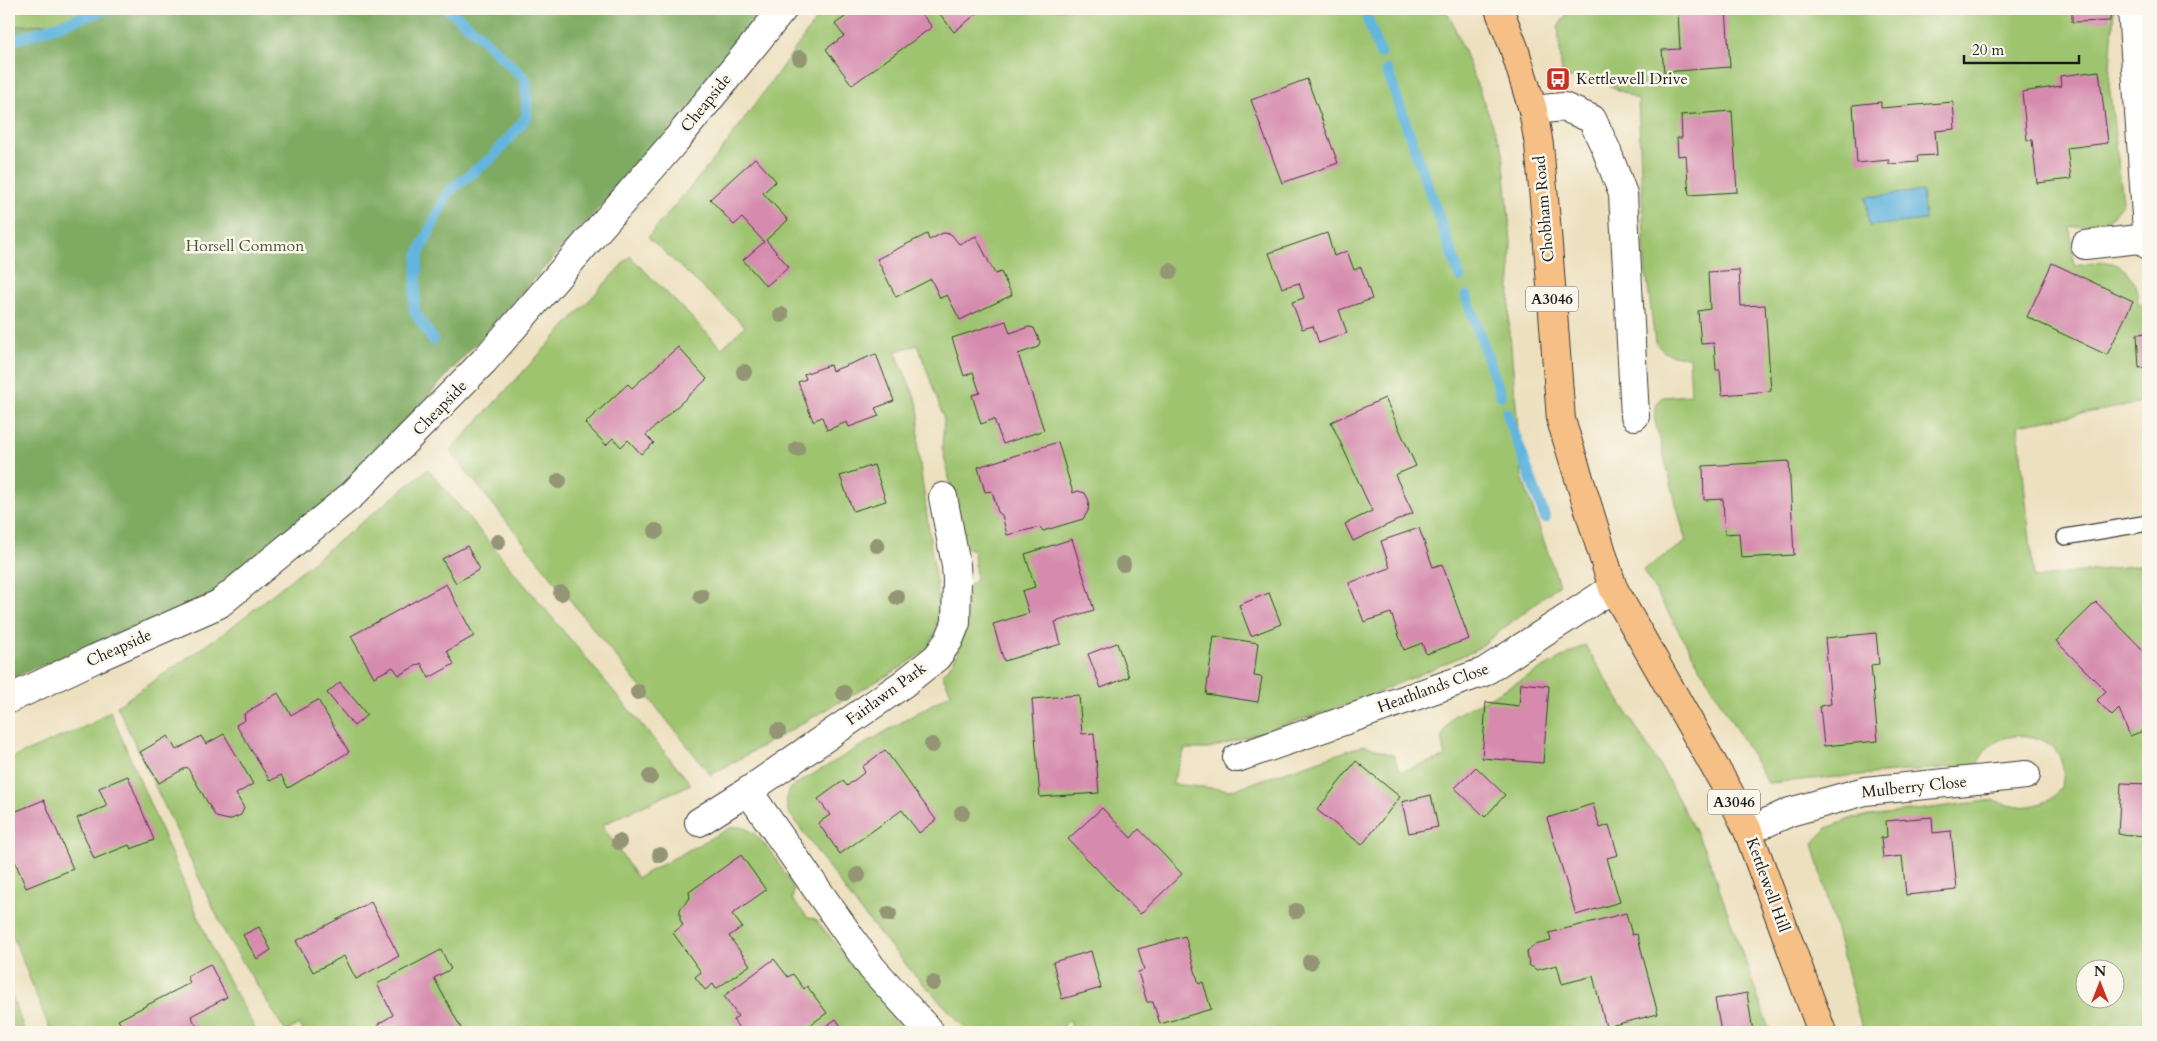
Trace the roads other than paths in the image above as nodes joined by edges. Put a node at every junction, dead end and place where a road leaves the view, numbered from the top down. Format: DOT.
graph roads {
  1 [pos="783,9"];
  2 [pos="1498,9"];
  3 [pos="2132,9"];
  4 [pos="1533,110"];
  5 [pos="2148,238"];
  6 [pos="2085,245"];
  7 [pos="2148,245"];
  8 [pos="1635,416"];
  9 [pos="943,497"];
  10 [pos="2148,523"];
  11 [pos="2066,537"];
  12 [pos="1613,588"];
  13 [pos="9,699"];
  14 [pos="1238,758"];
  15 [pos="2026,776"];
  16 [pos="748,791"];
  17 [pos="699,822"];
  18 [pos="1748,831"];
  19 [pos="930,1032"];
  20 [pos="1822,1032"];
  1 -- 13 [label="street, Cheapside"];
  2 -- 4 [label="main road, Chobham Road / A3046"];
  3 -- 5 [label="street"];
  4 -- 8 [label="street"];
  4 -- 12 [label="main road, Chobham Road / A3046"];
  5 -- 6 [label="street"];
  5 -- 7 [label="street"];
  9 -- 16 [label="street, Fairlawn Park"];
  10 -- 11 [label="lane"];
  12 -- 14 [label="street, Heathlands Close"];
  12 -- 18 [label="main road, Kettlewell Hill / A3046"];
  15 -- 18 [label="street, Mulberry Close"];
  16 -- 17 [label="street, Fairlawn Park"];
  16 -- 19 [label="street"];
  18 -- 20 [label="main road, Kettlewell Hill / A3046"];
}
